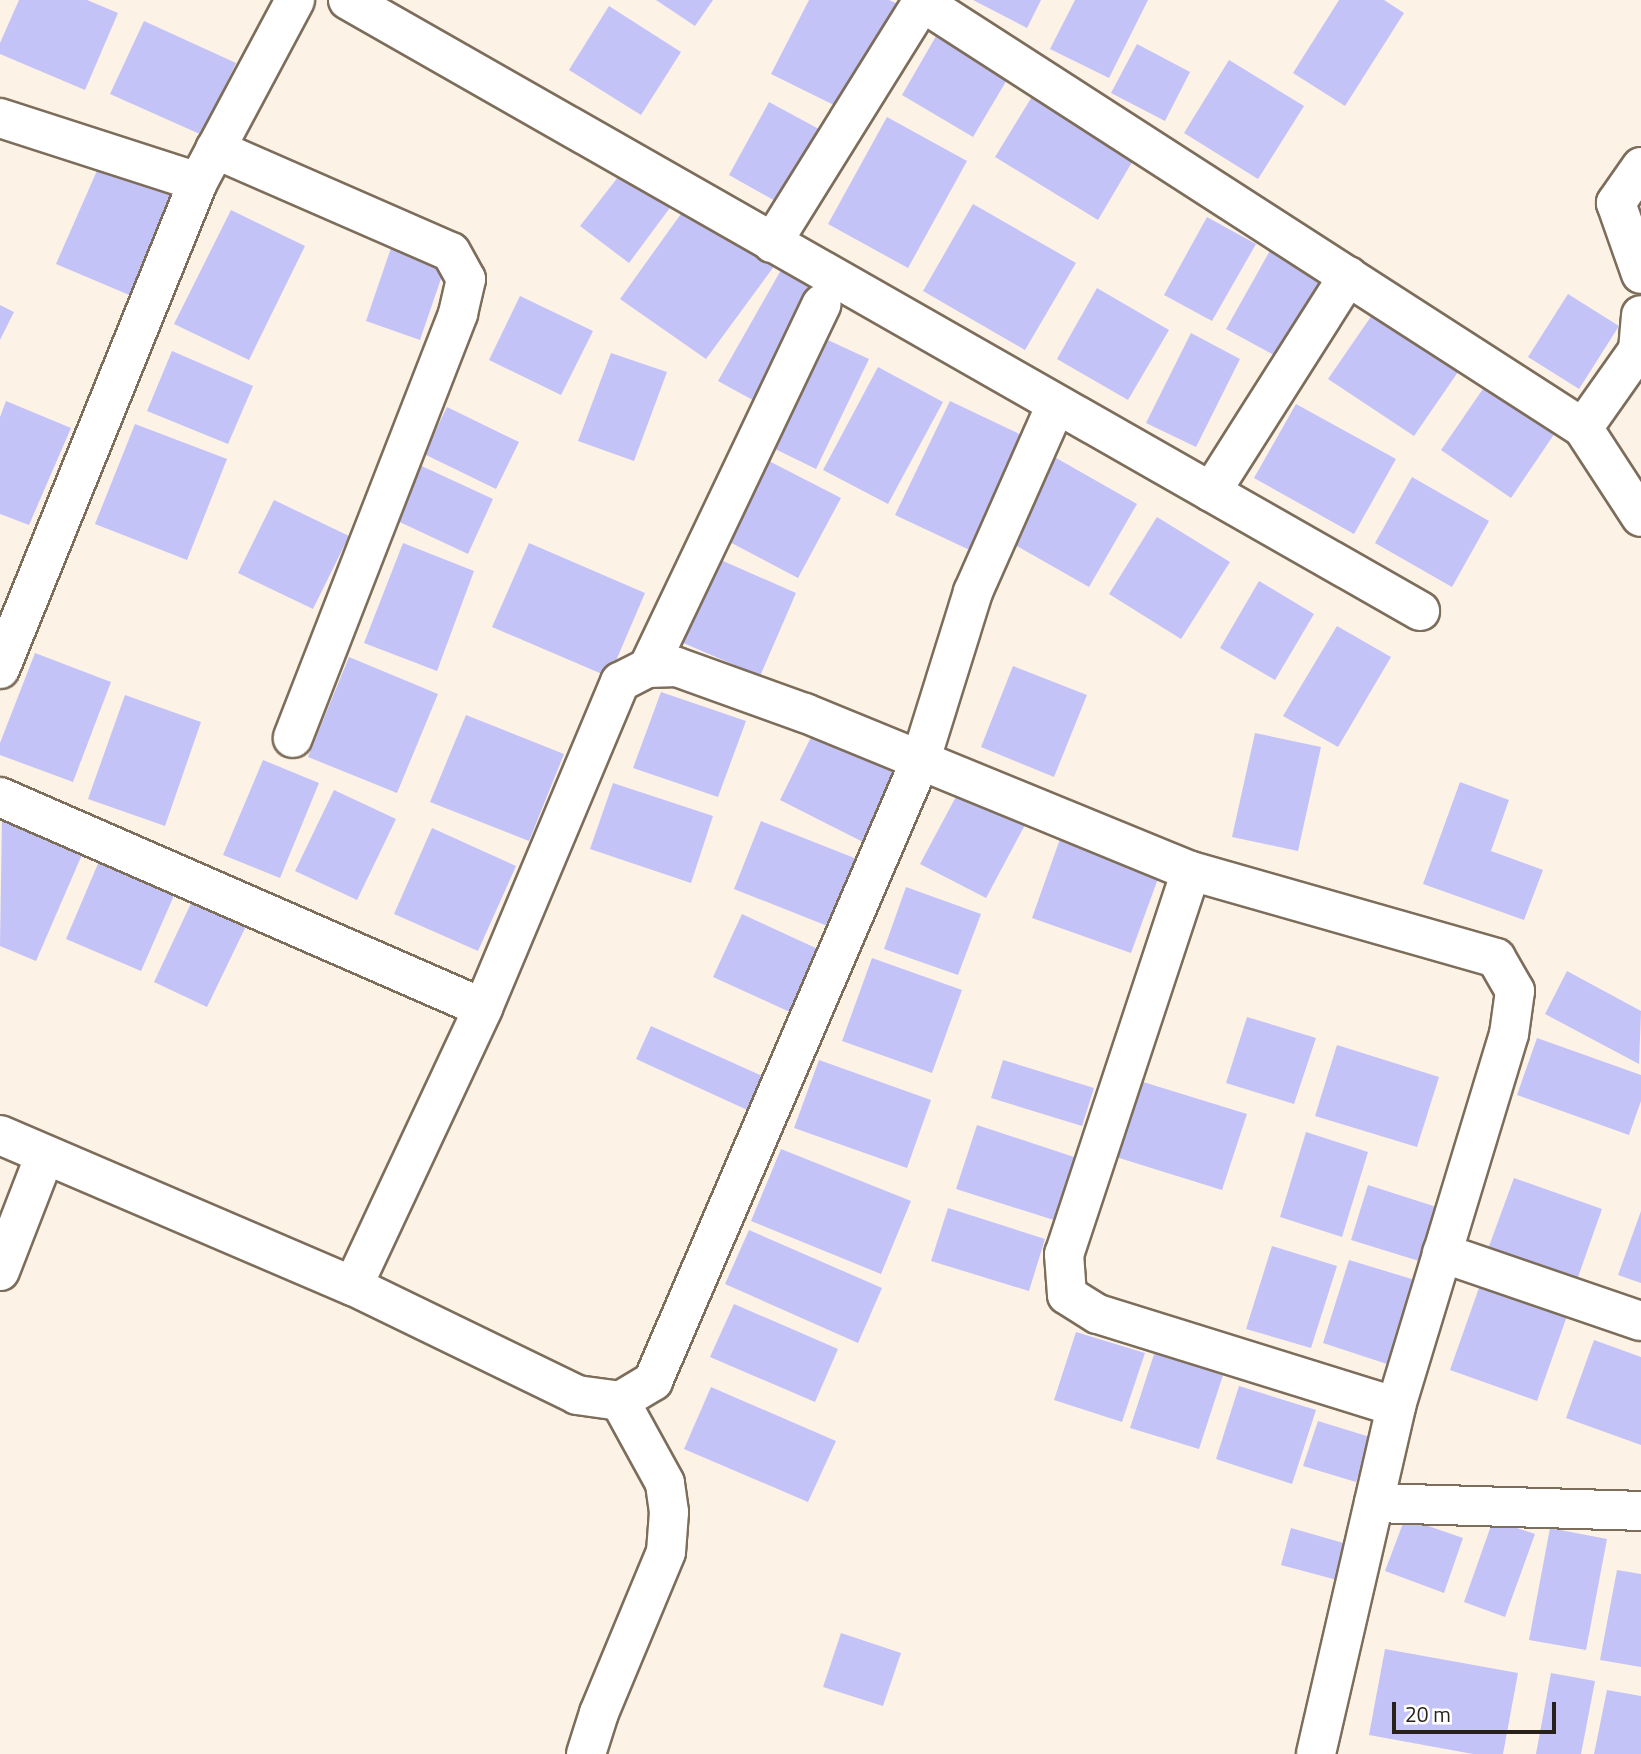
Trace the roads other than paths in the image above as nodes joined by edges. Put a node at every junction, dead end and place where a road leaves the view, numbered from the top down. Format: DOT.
graph roads {
  1 [pos="295,0"];
  2 [pos="348,0"];
  3 [pos="923,1"];
  4 [pos="0,118"];
  5 [pos="206,166"];
  6 [pos="1641,167"];
  7 [pos="772,243"];
  8 [pos="1641,274"];
  9 [pos="1348,276"];
  10 [pos="822,304"];
  11 [pos="1641,315"];
  12 [pos="1056,405"];
  13 [pos="1583,428"];
  14 [pos="1211,492"];
  15 [pos="1641,517"];
  16 [pos="1420,611"];
  17 [pos="648,668"];
  18 [pos="0,669"];
  19 [pos="293,738"];
  20 [pos="921,759"];
  21 [pos="0,797"];
  22 [pos="1191,871"];
  23 [pos="484,1008"];
  24 [pos="0,1135"];
  25 [pos="45,1155"];
  26 [pos="1442,1253"];
  27 [pos="0,1271"];
  28 [pos="353,1286"];
  29 [pos="1641,1321"];
  30 [pos="620,1401"];
  31 [pos="1396,1407"];
  32 [pos="1374,1503"];
  33 [pos="1641,1511"];
  34 [pos="586,1754"];
  35 [pos="1316,1754"];
  1 -- 5 [label="street"];
  2 -- 7 [label="street"];
  3 -- 7 [label="street"];
  3 -- 9 [label="street"];
  4 -- 5 [label="street"];
  5 -- 18 [label="street"];
  5 -- 19 [label="street"];
  6 -- 8 [label="street"];
  7 -- 12 [label="street"];
  9 -- 13 [label="street"];
  9 -- 14 [label="street"];
  10 -- 17 [label="street"];
  11 -- 13 [label="street"];
  12 -- 14 [label="street"];
  12 -- 20 [label="street"];
  13 -- 15 [label="street"];
  14 -- 16 [label="street"];
  17 -- 20 [label="street"];
  17 -- 23 [label="street"];
  20 -- 22 [label="street"];
  20 -- 30 [label="street"];
  21 -- 23 [label="street"];
  22 -- 26 [label="street"];
  22 -- 31 [label="street"];
  23 -- 28 [label="street"];
  24 -- 25 [label="street"];
  25 -- 27 [label="street"];
  25 -- 28 [label="street"];
  26 -- 29 [label="street"];
  26 -- 31 [label="street"];
  28 -- 30 [label="street"];
  30 -- 34 [label="street"];
  31 -- 32 [label="street"];
  32 -- 33 [label="street"];
  32 -- 35 [label="street"];
}
